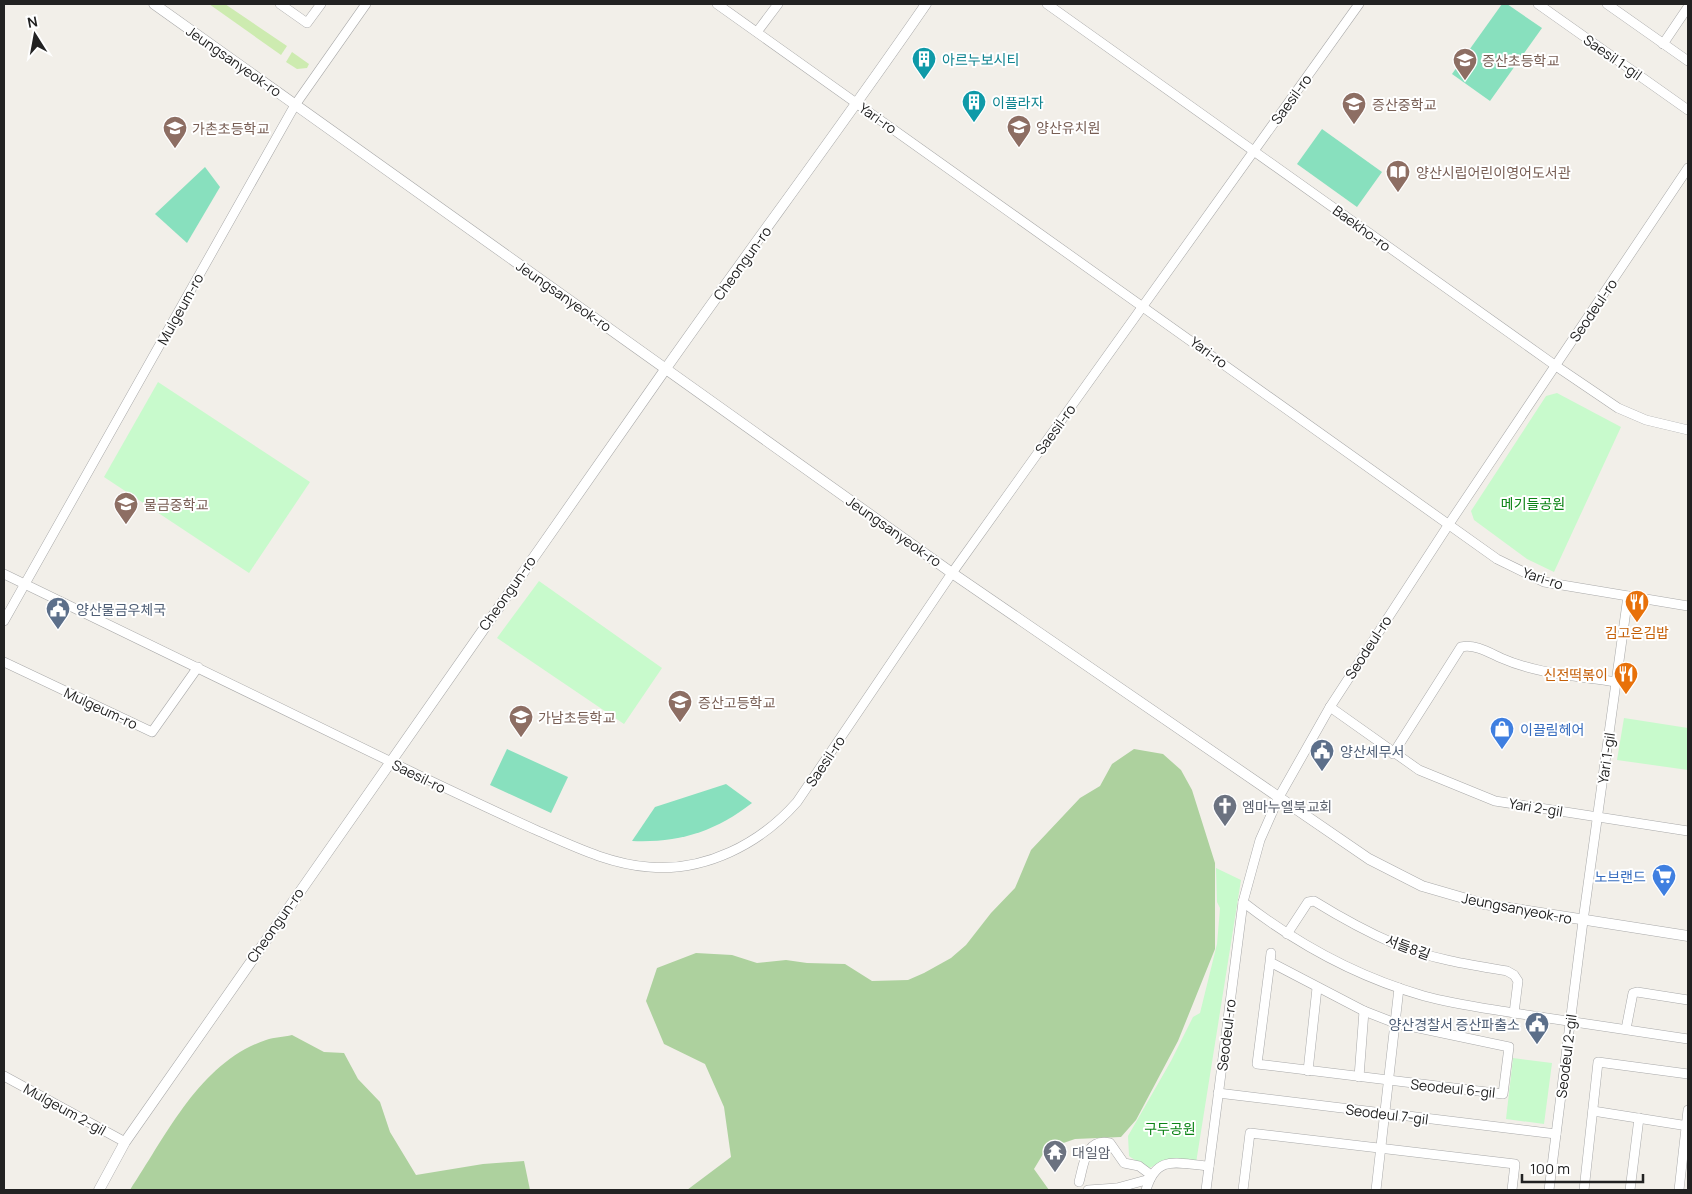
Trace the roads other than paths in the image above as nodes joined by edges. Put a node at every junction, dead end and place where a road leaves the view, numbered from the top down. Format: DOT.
graph roads {
  1 [pos="154,4"];
  2 [pos="280,4"];
  3 [pos="321,4"];
  4 [pos="366,4"];
  5 [pos="717,4"];
  6 [pos="778,4"];
  7 [pos="926,4"];
  8 [pos="1047,4"];
  9 [pos="1359,4"];
  10 [pos="1538,4"];
  11 [pos="1607,4"];
  12 [pos="1688,7"];
  13 [pos="757,32"];
  14 [pos="1663,44"];
  15 [pos="1688,61"];
  16 [pos="858,103"];
  17 [pos="295,105"];
  18 [pos="1688,110"];
  19 [pos="1254,151"];
  20 [pos="1688,168"];
  21 [pos="1143,306"];
  22 [pos="1556,366"];
  23 [pos="666,368"];
  24 [pos="1688,430"];
  25 [pos="1449,524"];
  26 [pos="952,573"];
  27 [pos="4,574"];
  28 [pos="24,584"];
  29 [pos="1628,596"];
  30 [pos="1688,606"];
  31 [pos="4,620"];
  32 [pos="4,662"];
  33 [pos="198,667"];
  34 [pos="1616,682"];
  35 [pos="1330,707"];
  36 [pos="1393,754"];
  37 [pos="388,760"];
  38 [pos="1279,797"];
  39 [pos="1598,817"];
  40 [pos="1688,831"];
  41 [pos="1242,902"];
  42 [pos="1583,921"];
  43 [pos="1287,934"];
  44 [pos="1688,936"];
  45 [pos="1317,988"];
  46 [pos="1399,988"];
  47 [pos="1688,1000"];
  48 [pos="1364,1011"];
  49 [pos="1514,1013"];
  50 [pos="1570,1020"];
  51 [pos="1395,1023"];
  52 [pos="1626,1029"];
  53 [pos="1688,1039"];
  54 [pos="1308,1071"];
  55 [pos="1688,1074"];
  56 [pos="4,1076"];
  57 [pos="1358,1077"];
  58 [pos="1388,1081"];
  59 [pos="1218,1093"];
  60 [pos="1688,1110"];
  61 [pos="1593,1111"];
  62 [pos="1385,1113"];
  63 [pos="1639,1118"];
  64 [pos="1687,1125"];
  65 [pos="1556,1134"];
  66 [pos="125,1142"];
  67 [pos="1381,1148"];
  68 [pos="1209,1166"];
  69 [pos="1150,1177"];
  70 [pos="1079,1182"];
  71 [pos="99,1190"];
  72 [pos="1088,1190"];
  73 [pos="1146,1190"];
  74 [pos="1206,1190"];
  75 [pos="1243,1190"];
  76 [pos="1376,1190"];
  77 [pos="1512,1190"];
  78 [pos="1549,1190"];
  79 [pos="1584,1190"];
  80 [pos="1630,1190"];
  81 [pos="1679,1190"];
  1 -- 17 [label="street, Jeungsanyeok-ro"];
  2 -- 3 [label="street"];
  4 -- 17 [label="street, Mulgeum-ro"];
  5 -- 13 [label="street, Yari-ro"];
  6 -- 13 [label="street"];
  7 -- 16 [label="street, Cheongun-ro"];
  8 -- 19 [label="street, Baekho-ro"];
  9 -- 19 [label="street, Saesil-ro"];
  10 -- 18 [label="street, Saesil 1-gil"];
  11 -- 14 [label="street"];
  12 -- 14 [label="street"];
  13 -- 16 [label="street, Yari-ro"];
  14 -- 15 [label="street"];
  16 -- 21 [label="street, Yari-ro"];
  16 -- 23 [label="street, Cheongun-ro"];
  17 -- 23 [label="street, Jeungsanyeok-ro"];
  17 -- 28 [label="street, Mulgeum-ro"];
  19 -- 21 [label="street, Saesil-ro"];
  19 -- 22 [label="street, Baekho-ro"];
  20 -- 22 [label="street, Seodeul-ro"];
  21 -- 25 [label="street, Yari-ro"];
  21 -- 26 [label="street, Saesil-ro"];
  22 -- 24 [label="street, Baekho-ro"];
  22 -- 25 [label="street, Seodeul-ro"];
  23 -- 26 [label="street, Jeungsanyeok-ro"];
  23 -- 37 [label="street, Cheongun-ro"];
  25 -- 29 [label="street, Yari-ro"];
  25 -- 35 [label="street, Seodeul-ro"];
  26 -- 37 [label="street, Saesil-ro"];
  26 -- 38 [label="street, Jeungsanyeok-ro"];
  27 -- 28 [label="street, Saesil-ro"];
  28 -- 31 [label="street, Mulgeum-ro"];
  28 -- 33 [label="street, Saesil-ro"];
  29 -- 30 [label="street, Yari-ro"];
  29 -- 34 [label="street, Yari 1-gil"];
  32 -- 33 [label="street, Mulgeum-ro"];
  33 -- 37 [label="street, Saesil-ro"];
  34 -- 36 [label="street"];
  34 -- 39 [label="street, Yari 1-gil"];
  35 -- 36 [label="street, Yari 2-gil"];
  35 -- 38 [label="street, Seodeul-ro"];
  36 -- 39 [label="street, Yari 2-gil"];
  37 -- 66 [label="street, Cheongun-ro"];
  38 -- 41 [label="street, Seodeul-ro"];
  38 -- 42 [label="street, Jeungsanyeok-ro"];
  39 -- 40 [label="street, Yari 2-gil"];
  39 -- 42 [label="street, Yari 1-gil"];
  41 -- 43 [label="street"];
  41 -- 59 [label="street, Seodeul-ro"];
  42 -- 44 [label="street, Jeungsanyeok-ro"];
  42 -- 50 [label="street, Seodeul 2-gil"];
  43 -- 46 [label="street"];
  43 -- 49 [label="street, 서들8길"];
  45 -- 48 [label="street, Seodeul 6-gil"];
  45 -- 54 [label="street"];
  45 -- 54 [label="street, Seodeul 6-gil"];
  46 -- 49 [label="street"];
  46 -- 51 [label="street"];
  47 -- 52 [label="street"];
  48 -- 51 [label="street, Seodeul 6-gil"];
  48 -- 57 [label="street"];
  49 -- 50 [label="street"];
  50 -- 52 [label="street"];
  50 -- 65 [label="street, Seodeul 2-gil"];
  51 -- 58 [label="street"];
  51 -- 58 [label="street, Seodeul 6-gil"];
  52 -- 53 [label="street"];
  54 -- 57 [label="street, Seodeul 6-gil"];
  55 -- 61 [label="street"];
  56 -- 66 [label="street, Mulgeum 2-gil"];
  57 -- 58 [label="street, Seodeul 6-gil"];
  58 -- 62 [label="street"];
  59 -- 62 [label="street, Seodeul 7-gil"];
  59 -- 68 [label="street, Seodeul-ro"];
  60 -- 64 [label="street"];
  61 -- 63 [label="street"];
  61 -- 79 [label="street"];
  62 -- 65 [label="street, Seodeul 7-gil"];
  62 -- 67 [label="street"];
  63 -- 64 [label="street"];
  63 -- 80 [label="street"];
  64 -- 81 [label="street"];
  65 -- 78 [label="street, Seodeul 2-gil"];
  66 -- 71 [label="street, Cheongun-ro"];
  67 -- 75 [label="street"];
  67 -- 76 [label="street"];
  67 -- 77 [label="street"];
  68 -- 69 [label="street"];
  68 -- 74 [label="street, Seodeul-ro"];
  69 -- 70 [label="street"];
  69 -- 72 [label="street"];
  69 -- 73 [label="street"];
}
